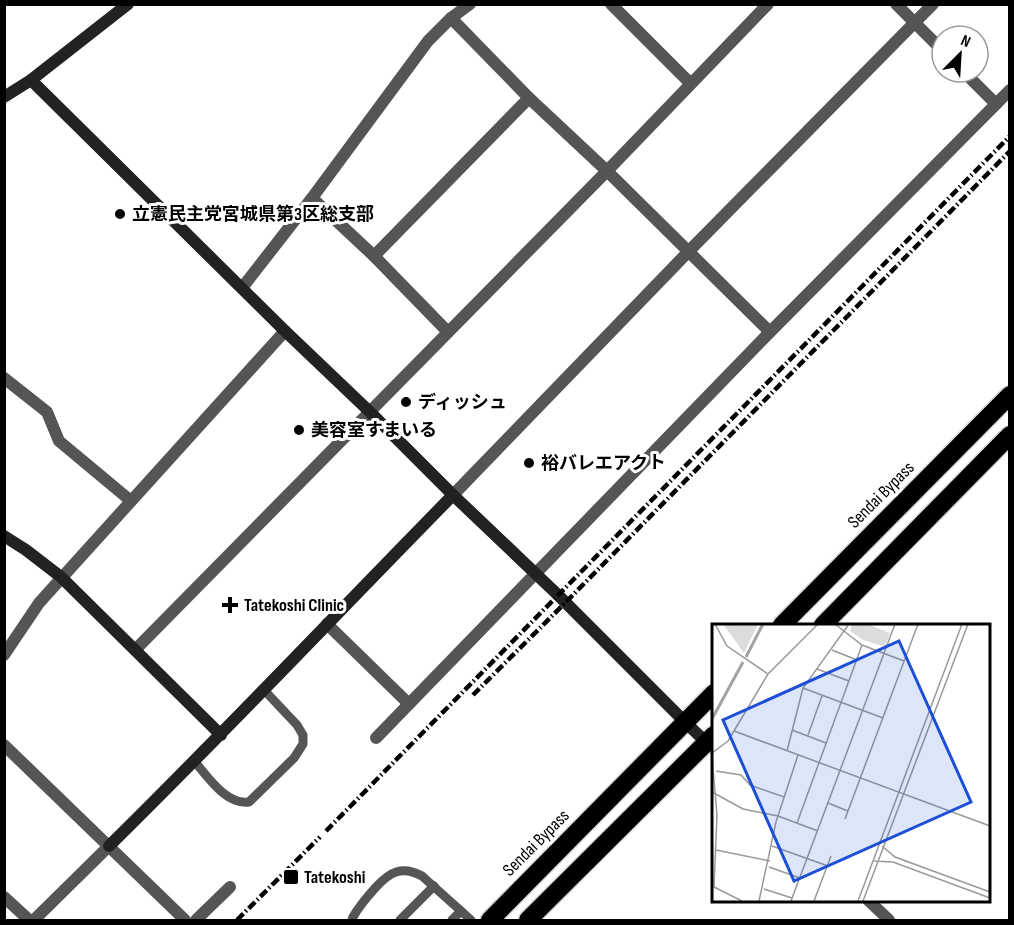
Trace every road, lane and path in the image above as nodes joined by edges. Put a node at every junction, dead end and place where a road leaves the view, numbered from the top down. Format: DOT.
graph roads {
  1 [pos="128,4"];
  2 [pos="470,4"];
  3 [pos="611,4"];
  4 [pos="768,4"];
  5 [pos="896,4"];
  6 [pos="933,4"];
  7 [pos="452,18"];
  8 [pos="915,23"];
  9 [pos="930,38"];
  10 [pos="31,80"];
  11 [pos="690,83"];
  12 [pos="976,84"];
  13 [pos="1010,90"];
  14 [pos="4,97"];
  15 [pos="529,98"];
  16 [pos="996,104"];
  17 [pos="607,171"];
  18 [pos="312,198"];
  19 [pos="689,251"];
  20 [pos="374,256"];
  21 [pos="242,288"];
  22 [pos="285,331"];
  23 [pos="448,332"];
  24 [pos="770,332"];
  25 [pos="4,378"];
  26 [pos="1010,395"];
  27 [pos="370,412"];
  28 [pos="1010,435"];
  29 [pos="453,495"];
  30 [pos="131,501"];
  31 [pos="4,536"];
  32 [pos="535,574"];
  33 [pos="61,578"];
  34 [pos="327,624"];
  35 [pos="783,624"];
  36 [pos="824,624"];
  37 [pos="135,650"];
  38 [pos="4,655"];
  39 [pos="265,691"];
  40 [pos="712,695"];
  41 [pos="409,704"];
  42 [pos="685,722"];
  43 [pos="221,735"];
  44 [pos="376,738"];
  45 [pos="712,742"];
  46 [pos="4,746"];
  47 [pos="195,762"];
  48 [pos="109,846"];
  49 [pos="230,886"];
  50 [pos="434,886"];
  51 [pos="4,897"];
  52 [pos="869,901"];
  53 [pos="461,911"];
  54 [pos="29,921"];
  55 [pos="34,921"];
  56 [pos="185,921"];
  57 [pos="196,921"];
  58 [pos="352,921"];
  59 [pos="400,921"];
  60 [pos="452,921"];
  61 [pos="471,921"];
  62 [pos="490,921"];
  63 [pos="528,921"];
  64 [pos="889,921"];
  1 -- 10 [label="street"];
  2 -- 7 [label="street"];
  3 -- 11 [label="street"];
  4 -- 11 [label="street"];
  5 -- 8 [label="street"];
  6 -- 8 [label="street"];
  7 -- 15 [label="street"];
  7 -- 18 [label="street"];
  8 -- 9 [label="street"];
  8 -- 19 [label="street"];
  10 -- 14 [label="street"];
  10 -- 21 [label="street"];
  11 -- 17 [label="street"];
  12 -- 16 [label="street"];
  13 -- 16 [label="street"];
  15 -- 17 [label="street"];
  15 -- 20 [label="street"];
  16 -- 24 [label="street"];
  17 -- 19 [label="street"];
  17 -- 23 [label="street"];
  18 -- 20 [label="street"];
  18 -- 21 [label="street"];
  19 -- 24 [label="street"];
  19 -- 29 [label="street"];
  20 -- 23 [label="street"];
  21 -- 22 [label="street"];
  22 -- 27 [label="street"];
  22 -- 30 [label="street"];
  23 -- 27 [label="street"];
  24 -- 32 [label="street"];
  25 -- 30 [label="street"];
  26 -- 35 [label="highway, Sendai Bypass"];
  27 -- 29 [label="street"];
  27 -- 37 [label="street"];
  28 -- 36 [label="highway"];
  29 -- 32 [label="street"];
  29 -- 34 [label="street"];
  30 -- 33 [label="street"];
  31 -- 33 [label="street"];
  32 -- 41 [label="street"];
  32 -- 42 [label="street"];
  33 -- 37 [label="street"];
  33 -- 38 [label="street"];
  34 -- 39 [label="street"];
  34 -- 41 [label="street"];
  37 -- 43 [label="street"];
  39 -- 43 [label="street"];
  39 -- 47 [label="lane"];
  40 -- 42 [label="highway, Sendai Bypass"];
  41 -- 44 [label="street"];
  42 -- 45 [label="street"];
  42 -- 62 [label="highway, Sendai Bypass"];
  43 -- 47 [label="street"];
  45 -- 63 [label="highway"];
  46 -- 48 [label="street"];
  47 -- 48 [label="street"];
  48 -- 55 [label="street"];
  48 -- 56 [label="street"];
  49 -- 57 [label="street"];
  50 -- 53 [label="lane"];
  50 -- 58 [label="lane"];
  50 -- 59 [label="lane"];
  51 -- 54 [label="street"];
  52 -- 64 [label="street"];
  53 -- 60 [label="lane"];
  53 -- 61 [label="lane"];
}
